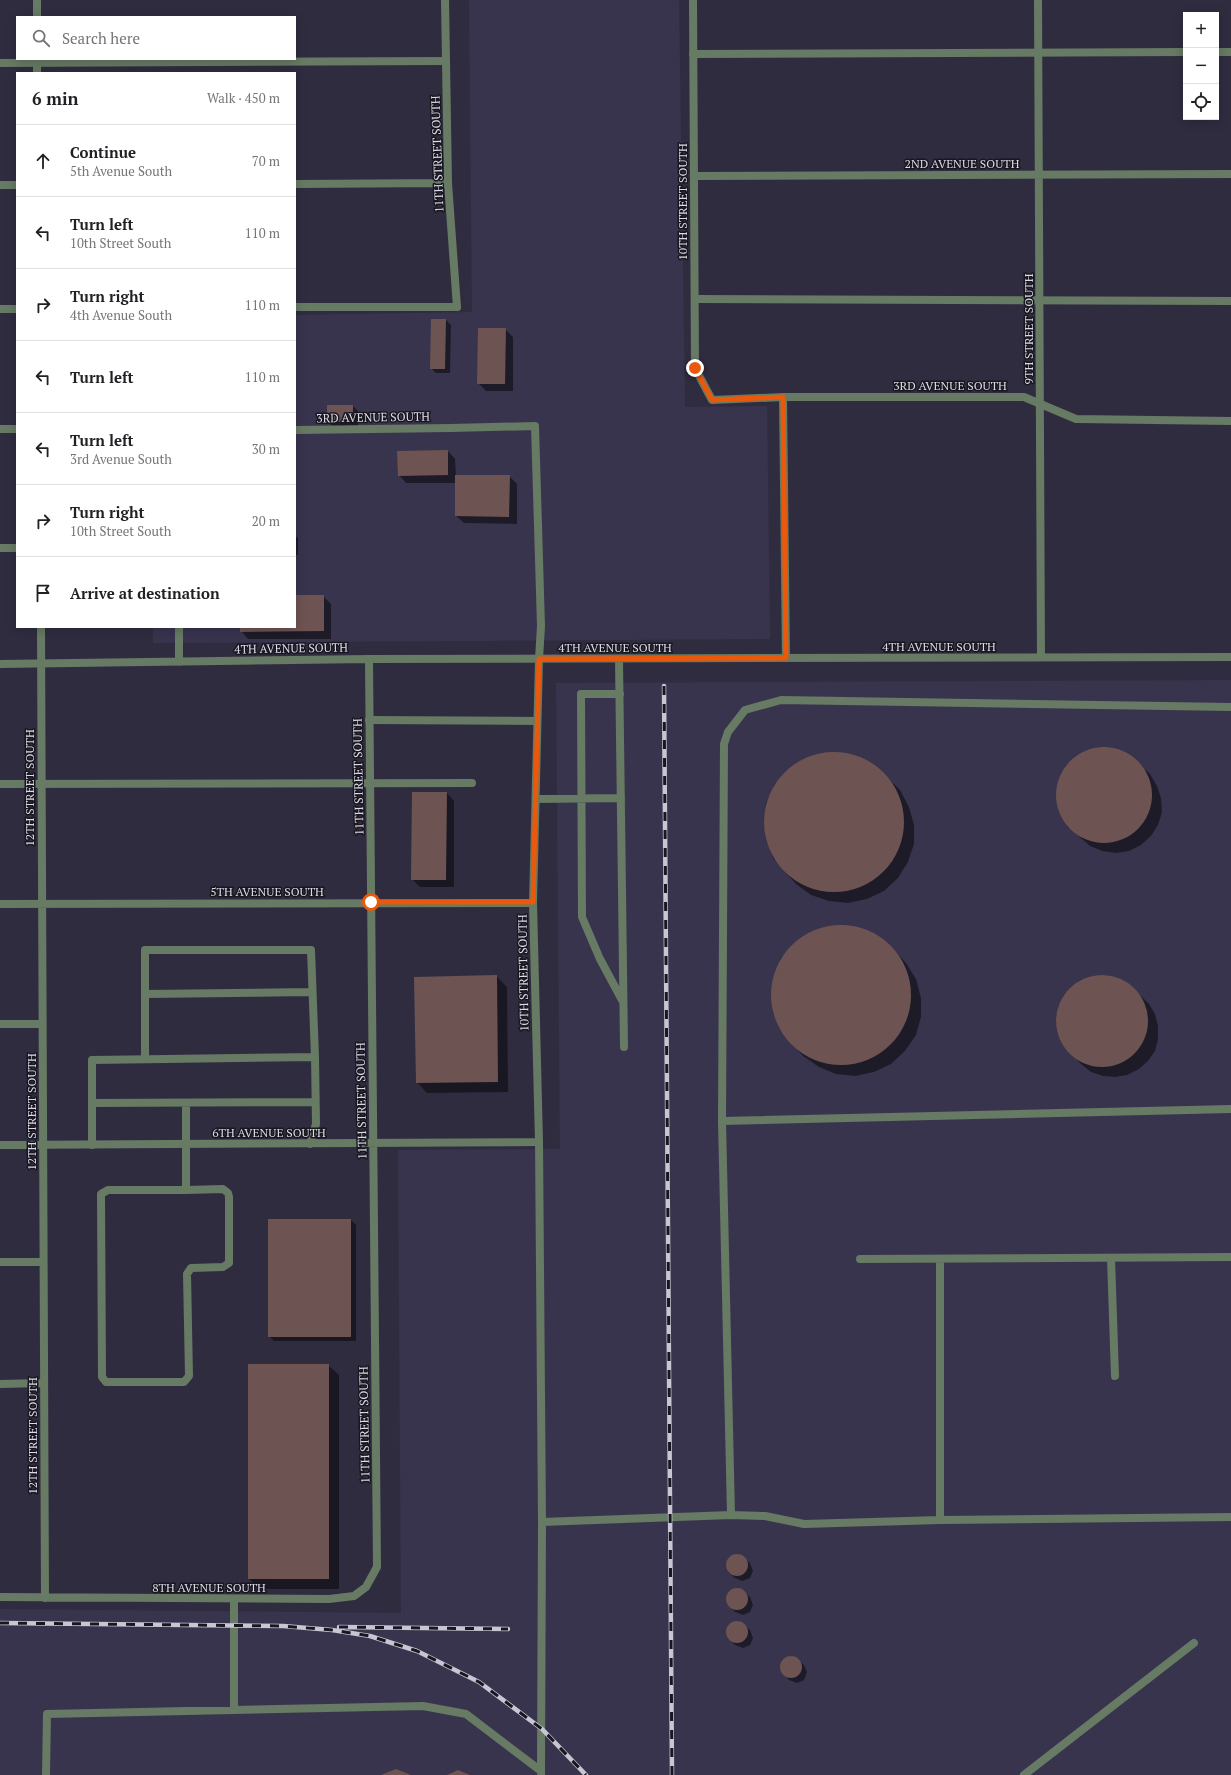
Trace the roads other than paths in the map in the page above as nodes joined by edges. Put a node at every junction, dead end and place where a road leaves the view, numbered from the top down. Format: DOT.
graph roads {
  1 [pos="37,0"];
  2 [pos="445,0"];
  3 [pos="693,0"];
  4 [pos="1038,0"];
  5 [pos="37,16"];
  6 [pos="1038,52"];
  7 [pos="1183,52"];
  8 [pos="1219,52"];
  9 [pos="1231,52"];
  10 [pos="693,54"];
  11 [pos="37,61"];
  12 [pos="446,61"];
  13 [pos="0,63"];
  14 [pos="37,72"];
  15 [pos="1231,174"];
  16 [pos="1039,175"];
  17 [pos="694,176"];
  18 [pos="448,183"];
  19 [pos="296,184"];
  20 [pos="0,185"];
  21 [pos="16,185"];
  22 [pos="695,299"];
  23 [pos="1039,300"];
  24 [pos="1231,301"];
  25 [pos="296,307"];
  26 [pos="0,309"];
  27 [pos="16,309"];
  28 [pos="783,397"];
  29 [pos="712,400"];
  30 [pos="1040,404"];
  31 [pos="1231,421"];
  32 [pos="0,429"];
  33 [pos="16,429"];
  34 [pos="296,430"];
  35 [pos="0,548"];
  36 [pos="16,548"];
  37 [pos="41,628"];
  38 [pos="179,628"];
  39 [pos="1041,657"];
  40 [pos="1231,657"];
  41 [pos="786,658"];
  42 [pos="369,659"];
  43 [pos="539,659"];
  44 [pos="619,659"];
  45 [pos="179,662"];
  46 [pos="0,664"];
  47 [pos="41,664"];
  48 [pos="620,694"];
  49 [pos="1231,707"];
  50 [pos="369,720"];
  51 [pos="538,721"];
  52 [pos="370,783"];
  53 [pos="472,783"];
  54 [pos="0,784"];
  55 [pos="41,784"];
  56 [pos="621,798"];
  57 [pos="536,799"];
  58 [pos="581,799"];
  59 [pos="371,902"];
  60 [pos="533,902"];
  61 [pos="0,904"];
  62 [pos="42,904"];
  63 [pos="312,992"];
  64 [pos="146,994"];
  65 [pos="624,1002"];
  66 [pos="0,1024"];
  67 [pos="42,1024"];
  68 [pos="624,1047"];
  69 [pos="315,1057"];
  70 [pos="145,1059"];
  71 [pos="315,1102"];
  72 [pos="92,1103"];
  73 [pos="186,1103"];
  74 [pos="1231,1109"];
  75 [pos="722,1121"];
  76 [pos="539,1142"];
  77 [pos="373,1143"];
  78 [pos="185,1144"];
  79 [pos="310,1144"];
  80 [pos="0,1145"];
  81 [pos="43,1145"];
  82 [pos="92,1145"];
  83 [pos="186,1190"];
  84 [pos="1231,1257"];
  85 [pos="1111,1258"];
  86 [pos="860,1259"];
  87 [pos="940,1259"];
  88 [pos="0,1262"];
  89 [pos="43,1262"];
  90 [pos="1116,1376"];
  91 [pos="44,1383"];
  92 [pos="0,1384"];
  93 [pos="731,1515"];
  94 [pos="1231,1517"];
  95 [pos="940,1520"];
  96 [pos="542,1522"];
  97 [pos="377,1542"];
  98 [pos="0,1597"];
  99 [pos="45,1598"];
  100 [pos="234,1599"];
  101 [pos="1194,1643"];
  102 [pos="234,1710"];
  103 [pos="541,1773"];
  104 [pos="46,1775"];
  105 [pos="1024,1775"];
  1 -- 5 [label="street"];
  2 -- 12 [label="street, 11TH STREET SOUTH"];
  3 -- 10 [label="street, 10TH STREET SOUTH"];
  4 -- 6 [label="street, 9TH STREET SOUTH"];
  6 -- 7 [label="street"];
  6 -- 10 [label="street"];
  6 -- 16 [label="street, 9TH STREET SOUTH"];
  8 -- 9 [label="street"];
  10 -- 17 [label="street, 10TH STREET SOUTH"];
  11 -- 12 [label="street"];
  11 -- 13 [label="street"];
  11 -- 14 [label="street"];
  12 -- 18 [label="street, 11TH STREET SOUTH"];
  15 -- 16 [label="street, 2ND AVENUE SOUTH"];
  16 -- 17 [label="street, 2ND AVENUE SOUTH"];
  16 -- 23 [label="street, 9TH STREET SOUTH"];
  17 -- 22 [label="street, 10TH STREET SOUTH"];
  18 -- 19 [label="street"];
  18 -- 25 [label="street, 11TH STREET SOUTH"];
  20 -- 21 [label="street"];
  22 -- 23 [label="street"];
  22 -- 29 [label="street, 10TH STREET SOUTH"];
  23 -- 24 [label="street"];
  23 -- 30 [label="street, 9TH STREET SOUTH"];
  26 -- 27 [label="street"];
  28 -- 29 [label="street, 3RD AVENUE SOUTH"];
  28 -- 30 [label="street, 3RD AVENUE SOUTH"];
  28 -- 41 [label="street"];
  30 -- 31 [label="street, 3RD AVENUE SOUTH"];
  30 -- 39 [label="street, 9TH STREET SOUTH"];
  32 -- 33 [label="street"];
  34 -- 43 [label="street, 3RD AVENUE SOUTH"];
  35 -- 36 [label="street"];
  37 -- 47 [label="street, 12TH STREET SOUTH"];
  38 -- 45 [label="street"];
  39 -- 40 [label="street, 4TH AVENUE SOUTH"];
  39 -- 41 [label="street, 4TH AVENUE SOUTH"];
  41 -- 44 [label="street, 4TH AVENUE SOUTH"];
  42 -- 43 [label="street, 4TH AVENUE SOUTH"];
  42 -- 45 [label="street, 4TH AVENUE SOUTH"];
  42 -- 50 [label="street, 11TH STREET SOUTH"];
  43 -- 44 [label="street, 4TH AVENUE SOUTH"];
  43 -- 51 [label="street, 10TH STREET SOUTH"];
  44 -- 48 [label="street"];
  45 -- 47 [label="street, 4TH AVENUE SOUTH"];
  46 -- 47 [label="street, 4TH AVENUE SOUTH"];
  47 -- 55 [label="street, 12TH STREET SOUTH"];
  48 -- 56 [label="street"];
  48 -- 58 [label="street"];
  49 -- 75 [label="street"];
  50 -- 51 [label="street"];
  50 -- 52 [label="street, 11TH STREET SOUTH"];
  51 -- 57 [label="street, 10TH STREET SOUTH"];
  52 -- 53 [label="street"];
  52 -- 55 [label="street"];
  52 -- 59 [label="street, 11TH STREET SOUTH"];
  54 -- 55 [label="street"];
  55 -- 62 [label="street, 12TH STREET SOUTH"];
  56 -- 58 [label="street"];
  56 -- 65 [label="street"];
  57 -- 58 [label="street"];
  57 -- 60 [label="street, 10TH STREET SOUTH"];
  58 -- 65 [label="street"];
  59 -- 60 [label="street, 5TH AVENUE SOUTH"];
  59 -- 62 [label="street, 5TH AVENUE SOUTH"];
  59 -- 77 [label="street, 11TH STREET SOUTH"];
  60 -- 76 [label="street, 10TH STREET SOUTH"];
  61 -- 62 [label="street, 5TH AVENUE SOUTH"];
  62 -- 67 [label="street, 12TH STREET SOUTH"];
  63 -- 64 [label="street"];
  63 -- 64 [label="street"];
  63 -- 69 [label="street"];
  64 -- 70 [label="street"];
  65 -- 68 [label="street"];
  66 -- 67 [label="street"];
  67 -- 81 [label="street, 12TH STREET SOUTH"];
  69 -- 70 [label="street"];
  69 -- 71 [label="street"];
  70 -- 72 [label="street"];
  71 -- 73 [label="street"];
  71 -- 79 [label="street"];
  72 -- 73 [label="street"];
  72 -- 82 [label="street"];
  73 -- 78 [label="street"];
  74 -- 75 [label="street"];
  75 -- 93 [label="street"];
  76 -- 77 [label="street, 6TH AVENUE SOUTH"];
  76 -- 96 [label="street, 10TH STREET SOUTH"];
  77 -- 79 [label="street, 6TH AVENUE SOUTH"];
  77 -- 97 [label="street, 11TH STREET SOUTH"];
  78 -- 79 [label="street, 6TH AVENUE SOUTH"];
  78 -- 82 [label="street, 6TH AVENUE SOUTH"];
  78 -- 83 [label="street"];
  80 -- 81 [label="street, 6TH AVENUE SOUTH"];
  81 -- 82 [label="street, 6TH AVENUE SOUTH"];
  81 -- 89 [label="street, 12TH STREET SOUTH"];
  83 -- 83 [label="street"];
  84 -- 85 [label="street"];
  85 -- 87 [label="street"];
  85 -- 90 [label="street"];
  86 -- 87 [label="street"];
  87 -- 95 [label="street"];
  88 -- 89 [label="street"];
  89 -- 91 [label="street, 12TH STREET SOUTH"];
  91 -- 92 [label="street"];
  91 -- 99 [label="street, 12TH STREET SOUTH"];
  93 -- 95 [label="street"];
  93 -- 96 [label="street"];
  94 -- 95 [label="street"];
  96 -- 103 [label="street, 10TH STREET SOUTH"];
  97 -- 100 [label="street, 8TH AVENUE SOUTH"];
  98 -- 99 [label="street, 8TH AVENUE SOUTH"];
  99 -- 100 [label="street, 8TH AVENUE SOUTH"];
  100 -- 102 [label="street"];
  101 -- 105 [label="street"];
  102 -- 103 [label="street"];
  102 -- 104 [label="street"];
}
